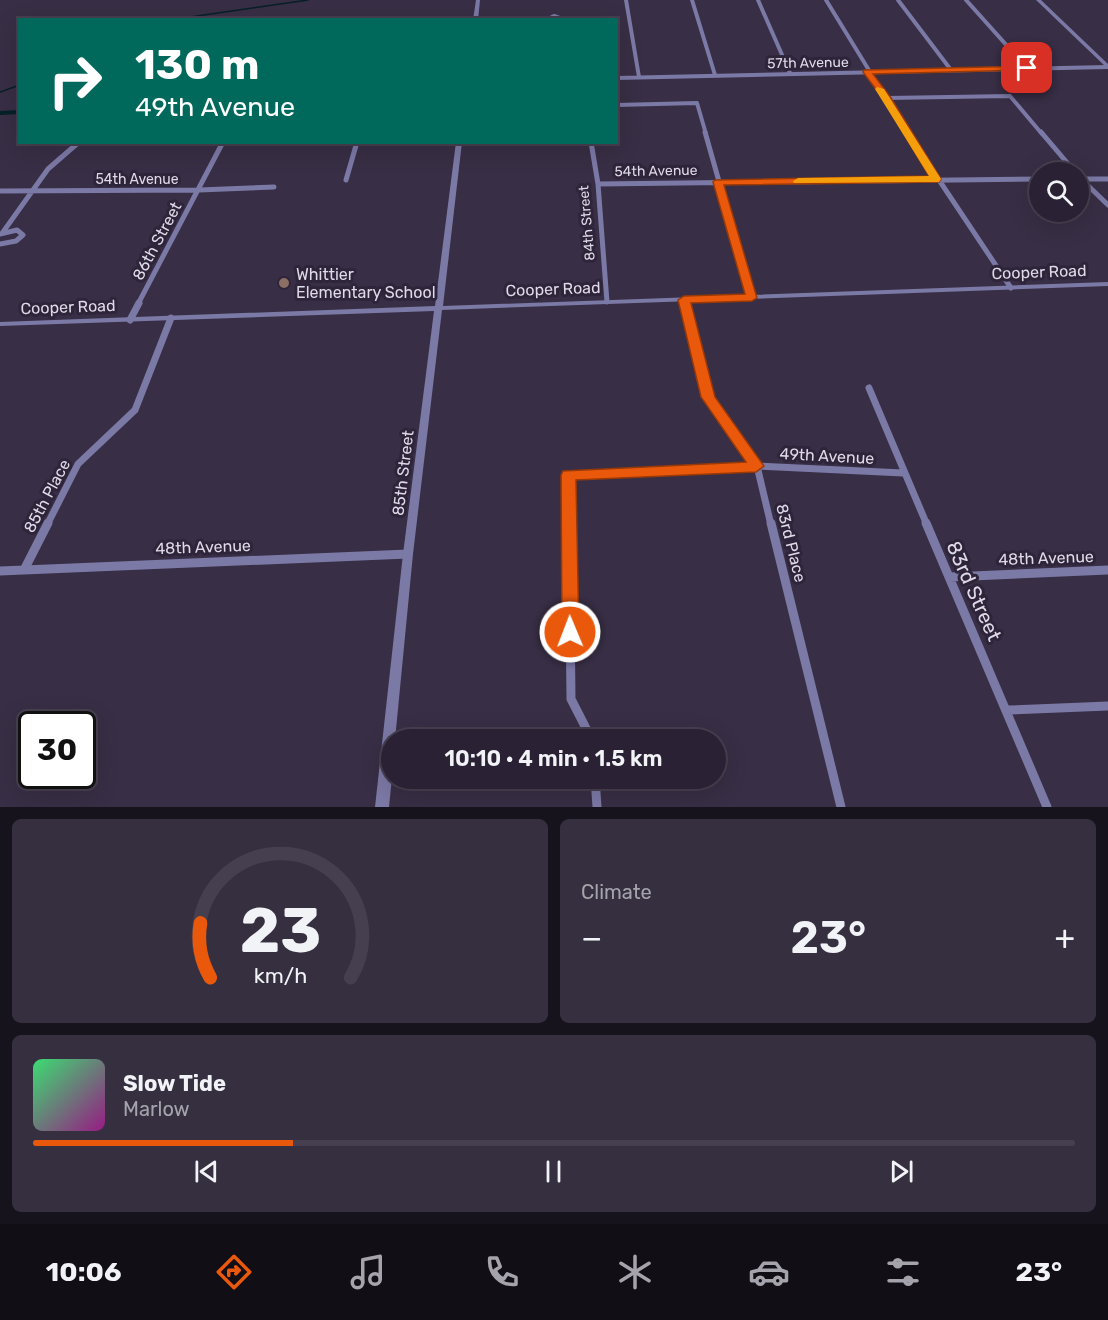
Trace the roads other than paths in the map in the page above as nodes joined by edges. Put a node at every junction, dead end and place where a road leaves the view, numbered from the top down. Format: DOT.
graph roads {
  1 [pos="478,0"];
  2 [pos="626,0"];
  3 [pos="692,0"];
  4 [pos="758,0"];
  5 [pos="826,0"];
  6 [pos="898,0"];
  7 [pos="966,0"];
  8 [pos="1038,0"];
  9 [pos="475,18"];
  10 [pos="1108,67"];
  11 [pos="1027,68"];
  12 [pos="951,70"];
  13 [pos="867,72"];
  14 [pos="790,74"];
  15 [pos="716,75"];
  16 [pos="639,77"];
  17 [pos="618,78"];
  18 [pos="887,98"];
  19 [pos="618,105"];
  20 [pos="75,144"];
  21 [pos="222,144"];
  22 [pos="356,144"];
  23 [pos="459,144"];
  24 [pos="591,144"];
  25 [pos="1067,162"];
  26 [pos="1089,178"];
  27 [pos="936,179"];
  28 [pos="1029,179"];
  29 [pos="1108,179"];
  30 [pos="346,180"];
  31 [pos="718,182"];
  32 [pos="598,184"];
  33 [pos="274,187"];
  34 [pos="1089,187"];
  35 [pos="199,190"];
  36 [pos="0,191"];
  37 [pos="31,191"];
  38 [pos="1108,205"];
  39 [pos="2,233"];
  40 [pos="0,244"];
  41 [pos="1108,284"];
  42 [pos="1011,288"];
  43 [pos="752,298"];
  44 [pos="684,300"];
  45 [pos="607,302"];
  46 [pos="439,308"];
  47 [pos="171,318"];
  48 [pos="130,320"];
  49 [pos="0,324"];
  50 [pos="870,388"];
  51 [pos="756,466"];
  52 [pos="903,473"];
  53 [pos="408,554"];
  54 [pos="24,570"];
  55 [pos="1108,570"];
  56 [pos="0,572"];
  57 [pos="950,577"];
  58 [pos="1108,706"];
  59 [pos="1009,710"];
  60 [pos="586,729"];
  61 [pos="596,789"];
  62 [pos="382,807"];
  63 [pos="597,807"];
  64 [pos="841,807"];
  65 [pos="1047,807"];
  1 -- 9 [label="street"];
  2 -- 16 [label="street"];
  3 -- 15 [label="street"];
  4 -- 14 [label="street"];
  5 -- 13 [label="street"];
  6 -- 12 [label="street"];
  7 -- 11 [label="street"];
  8 -- 10 [label="street"];
  10 -- 11 [label="street, 57th Avenue"];
  11 -- 12 [label="street, 57th Avenue"];
  12 -- 13 [label="street, 57th Avenue"];
  13 -- 14 [label="street, 57th Avenue"];
  13 -- 18 [label="street"];
  14 -- 15 [label="street, 57th Avenue"];
  15 -- 16 [label="street, 57th Avenue"];
  16 -- 17 [label="street, 57th Avenue"];
  18 -- 25 [label="street"];
  18 -- 27 [label="street"];
  19 -- 31 [label="street"];
  20 -- 37 [label="street"];
  21 -- 35 [label="street, 86th Street"];
  22 -- 30 [label="street"];
  23 -- 46 [label="street, 85th Street"];
  24 -- 32 [label="street, 84th Street"];
  26 -- 29 [label="street"];
  27 -- 28 [label="street, 54th Avenue"];
  27 -- 31 [label="street, 54th Avenue"];
  27 -- 42 [label="street"];
  31 -- 32 [label="street, 54th Avenue"];
  31 -- 43 [label="street"];
  32 -- 45 [label="street, 84th Street"];
  33 -- 35 [label="street, 54th Avenue"];
  34 -- 38 [label="street"];
  35 -- 37 [label="street, 54th Avenue"];
  35 -- 48 [label="street, 86th Street"];
  36 -- 37 [label="street, 54th Avenue"];
  37 -- 39 [label="street"];
  39 -- 40 [label="street"];
  41 -- 42 [label="street, Cooper Road"];
  42 -- 43 [label="street, Cooper Road"];
  43 -- 44 [label="street, Cooper Road"];
  44 -- 45 [label="street, Cooper Road"];
  44 -- 51 [label="street, 83rd Place"];
  45 -- 46 [label="street, Cooper Road"];
  46 -- 47 [label="street, Cooper Road"];
  46 -- 53 [label="street, 85th Street"];
  47 -- 48 [label="street, Cooper Road"];
  47 -- 54 [label="street, 85th Place"];
  48 -- 49 [label="street, Cooper Road"];
  50 -- 52 [label="street, 83rd Street"];
  51 -- 52 [label="street, 49th Avenue"];
  51 -- 60 [label="street, 49th Avenue"];
  51 -- 64 [label="street, 83rd Place"];
  52 -- 57 [label="street, 83rd Street"];
  53 -- 54 [label="street, 48th Avenue"];
  53 -- 62 [label="street, 85th Street"];
  54 -- 56 [label="street, 48th Avenue"];
  55 -- 57 [label="street, 48th Avenue"];
  57 -- 59 [label="street, 83rd Street"];
  58 -- 59 [label="street"];
  59 -- 65 [label="street, 83rd Street"];
  61 -- 63 [label="street"];
}
